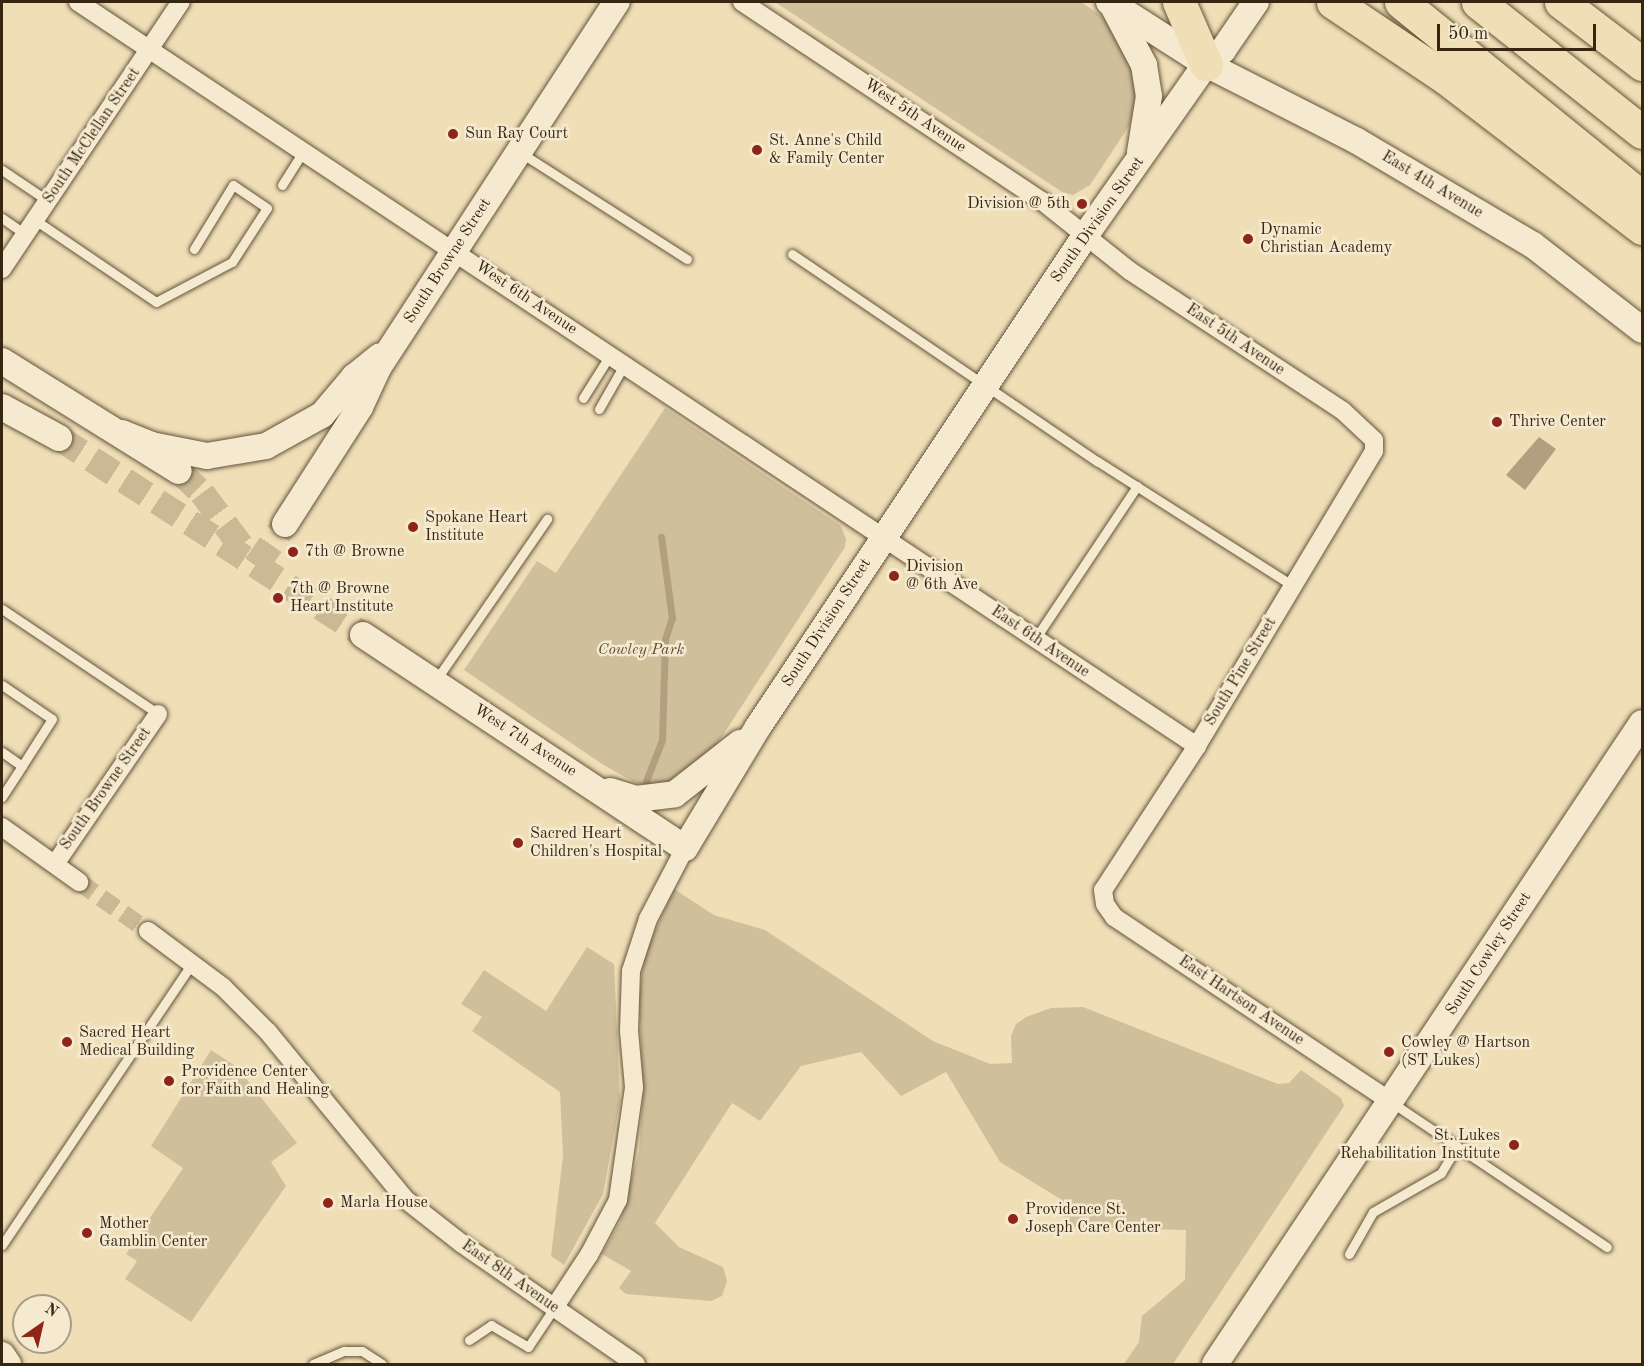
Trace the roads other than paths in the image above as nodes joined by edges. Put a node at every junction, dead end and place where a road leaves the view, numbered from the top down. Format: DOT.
graph roads {
  1 [pos="78,2"];
  2 [pos="182,2"];
  3 [pos="617,2"];
  4 [pos="742,2"];
  5 [pos="1110,2"];
  6 [pos="1179,2"];
  7 [pos="1256,2"];
  8 [pos="1333,2"];
  9 [pos="1401,2"];
  10 [pos="1478,2"];
  11 [pos="1561,2"];
  12 [pos="150,50"];
  13 [pos="1206,64"];
  14 [pos="1642,64"];
  15 [pos="1642,132"];
  16 [pos="303,150"];
  17 [pos="519,152"];
  18 [pos="1138,161"];
  19 [pos="2,170"];
  20 [pos="282,185"];
  21 [pos="1642,198"];
  22 [pos="48,201"];
  23 [pos="2,218"];
  24 [pos="30,227"];
  25 [pos="1642,228"];
  26 [pos="1085,236"];
  27 [pos="194,249"];
  28 [pos="455,250"];
  29 [pos="792,254"];
  30 [pos="687,259"];
  31 [pos="2,269"];
  32 [pos="1642,330"];
  33 [pos="392,346"];
  34 [pos="617,360"];
  35 [pos="2,361"];
  36 [pos="986,383"];
  37 [pos="583,398"];
  38 [pos="2,407"];
  39 [pos="600,409"];
  40 [pos="122,433"];
  41 [pos="59,438"];
  42 [pos="1374,451"];
  43 [pos="179,471"];
  44 [pos="1137,486"];
  45 [pos="547,519"];
  46 [pos="285,524"];
  47 [pos="883,538"];
  48 [pos="1293,586"];
  49 [pos="2,609"];
  50 [pos="363,635"];
  51 [pos="1035,639"];
  52 [pos="435,682"];
  53 [pos="2,685"];
  54 [pos="158,714"];
  55 [pos="1642,723"];
  56 [pos="758,727"];
  57 [pos="1197,746"];
  58 [pos="2,752"];
  59 [pos="22,766"];
  60 [pos="592,785"];
  61 [pos="2,796"];
  62 [pos="2,827"];
  63 [pos="686,848"];
  64 [pos="55,864"];
  65 [pos="79,882"];
  66 [pos="1103,890"];
  67 [pos="148,932"];
  68 [pos="192,963"];
  69 [pos="1391,1102"];
  70 [pos="1457,1146"];
  71 [pos="2,1245"];
  72 [pos="1608,1247"];
  73 [pos="1349,1254"];
  74 [pos="554,1308"];
  75 [pos="469,1340"];
  76 [pos="2,1355"];
  77 [pos="320,1363"];
  78 [pos="8,1365"];
  79 [pos="382,1365"];
  80 [pos="636,1365"];
  81 [pos="1215,1365"];
  1 -- 12 [label="street, West 6th Avenue"];
  2 -- 12 [label="street, South McClellan Street"];
  3 -- 17 [label="street, South Browne Street"];
  4 -- 26 [label="street, West 5th Avenue"];
  5 -- 13 [label="street, East 4th Avenue"];
  5 -- 18 [label="street"];
  6 -- 13 [label="highway"];
  7 -- 13 [label="street, South Division Street"];
  8 -- 25 [label="highway"];
  9 -- 21 [label="highway"];
  10 -- 15 [label="highway"];
  11 -- 14 [label="highway"];
  12 -- 16 [label="street, West 6th Avenue"];
  12 -- 22 [label="street, South McClellan Street"];
  13 -- 18 [label="street, South Division Street"];
  13 -- 32 [label="street, East 4th Avenue"];
  16 -- 20 [label="lane"];
  16 -- 28 [label="street, West 6th Avenue"];
  17 -- 28 [label="street, South Browne Street"];
  17 -- 30 [label="lane"];
  18 -- 26 [label="street, South Division Street"];
  19 -- 22 [label="lane"];
  22 -- 24 [label="street, South McClellan Street"];
  23 -- 24 [label="lane"];
  24 -- 27 [label="lane"];
  24 -- 31 [label="street, South McClellan Street"];
  26 -- 36 [label="street, South Division Street"];
  26 -- 42 [label="street, East 5th Avenue"];
  28 -- 33 [label="street, South Browne Street"];
  28 -- 34 [label="street, West 6th Avenue"];
  29 -- 36 [label="lane"];
  33 -- 40 [label="street"];
  33 -- 46 [label="street, South Browne Street"];
  34 -- 37 [label="lane"];
  34 -- 39 [label="lane"];
  34 -- 47 [label="street, West 6th Avenue"];
  35 -- 40 [label="street"];
  36 -- 44 [label="lane"];
  36 -- 47 [label="street, South Division Street"];
  38 -- 41 [label="street"];
  40 -- 43 [label="street"];
  42 -- 48 [label="street, South Pine Street"];
  44 -- 48 [label="lane"];
  44 -- 51 [label="lane"];
  45 -- 52 [label="lane"];
  47 -- 51 [label="street, East 6th Avenue"];
  47 -- 56 [label="street, South Division Street"];
  48 -- 57 [label="street, South Pine Street"];
  49 -- 54 [label="lane"];
  50 -- 52 [label="street, West 7th Avenue"];
  51 -- 57 [label="street, East 6th Avenue"];
  52 -- 60 [label="street, West 7th Avenue"];
  53 -- 59 [label="lane"];
  54 -- 64 [label="street, South Browne Street"];
  55 -- 69 [label="street, South Cowley Street"];
  56 -- 60 [label="street"];
  56 -- 63 [label="street, South Division Street"];
  57 -- 66 [label="street, South Pine Street"];
  58 -- 59 [label="lane"];
  59 -- 61 [label="lane"];
  60 -- 63 [label="street, West 7th Avenue"];
  62 -- 64 [label="street"];
  63 -- 74 [label="street, South Division Street"];
  64 -- 65 [label="street"];
  66 -- 69 [label="street, East Hartson Avenue"];
  67 -- 68 [label="street, East 8th Avenue"];
  68 -- 71 [label="lane"];
  68 -- 74 [label="street, East 8th Avenue"];
  69 -- 70 [label="lane"];
  69 -- 81 [label="street, South Cowley Street"];
  70 -- 72 [label="lane"];
  70 -- 73 [label="lane"];
  74 -- 75 [label="lane"];
  74 -- 80 [label="street, East 8th Avenue"];
  76 -- 78 [label="street"];
  77 -- 79 [label="lane"];
}
